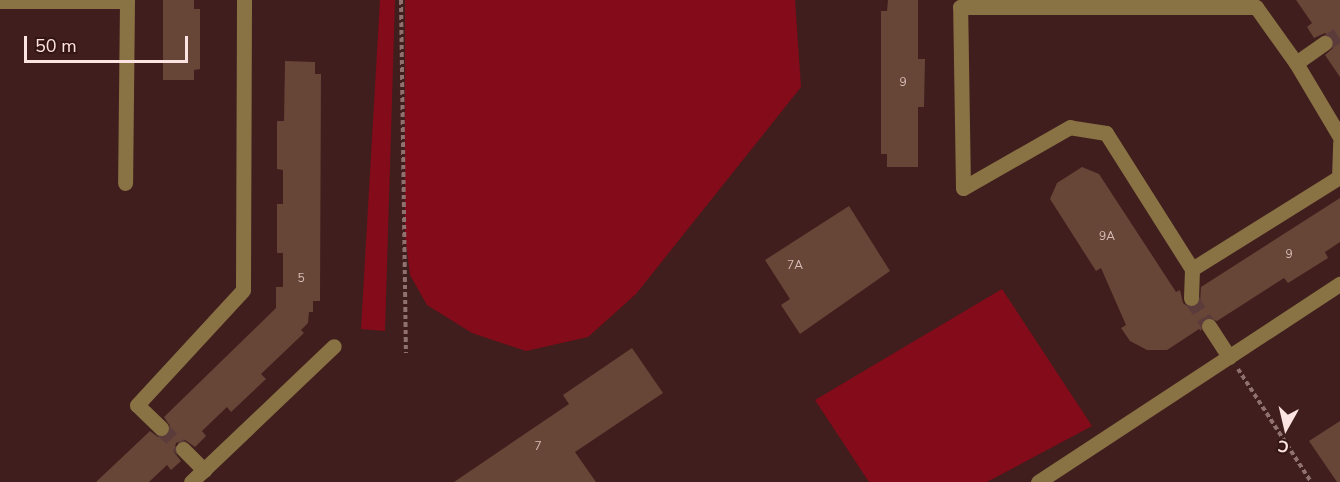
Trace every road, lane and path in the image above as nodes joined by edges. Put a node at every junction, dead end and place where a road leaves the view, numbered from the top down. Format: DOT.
graph roads {
  1 [pos="243,0"];
  2 [pos="401,0"];
  3 [pos="0,1"];
  4 [pos="1029,4"];
  5 [pos="1325,43"];
  6 [pos="1296,63"];
  7 [pos="1340,137"];
  8 [pos="1340,142"];
  9 [pos="125,183"];
  10 [pos="1192,269"];
  11 [pos="1340,284"];
  12 [pos="1191,297"];
  13 [pos="1209,326"];
  14 [pos="334,346"];
  15 [pos="406,353"];
  16 [pos="1230,357"];
  17 [pos="161,428"];
  18 [pos="183,449"];
  19 [pos="204,470"];
  20 [pos="191,482"];
  21 [pos="1039,482"];
  22 [pos="1311,482"];
  1 -- 17 [label="lane"];
  2 -- 15 [label="path"];
  3 -- 9 [label="lane"];
  4 -- 6 [label="lane"];
  4 -- 10 [label="lane"];
  5 -- 6 [label="lane"];
  6 -- 7 [label="lane"];
  8 -- 10 [label="lane"];
  10 -- 12 [label="lane"];
  11 -- 16 [label="lane"];
  13 -- 16 [label="lane"];
  14 -- 19 [label="lane"];
  16 -- 21 [label="lane"];
  16 -- 22 [label="path"];
  18 -- 19 [label="lane"];
  19 -- 20 [label="lane"];
}
